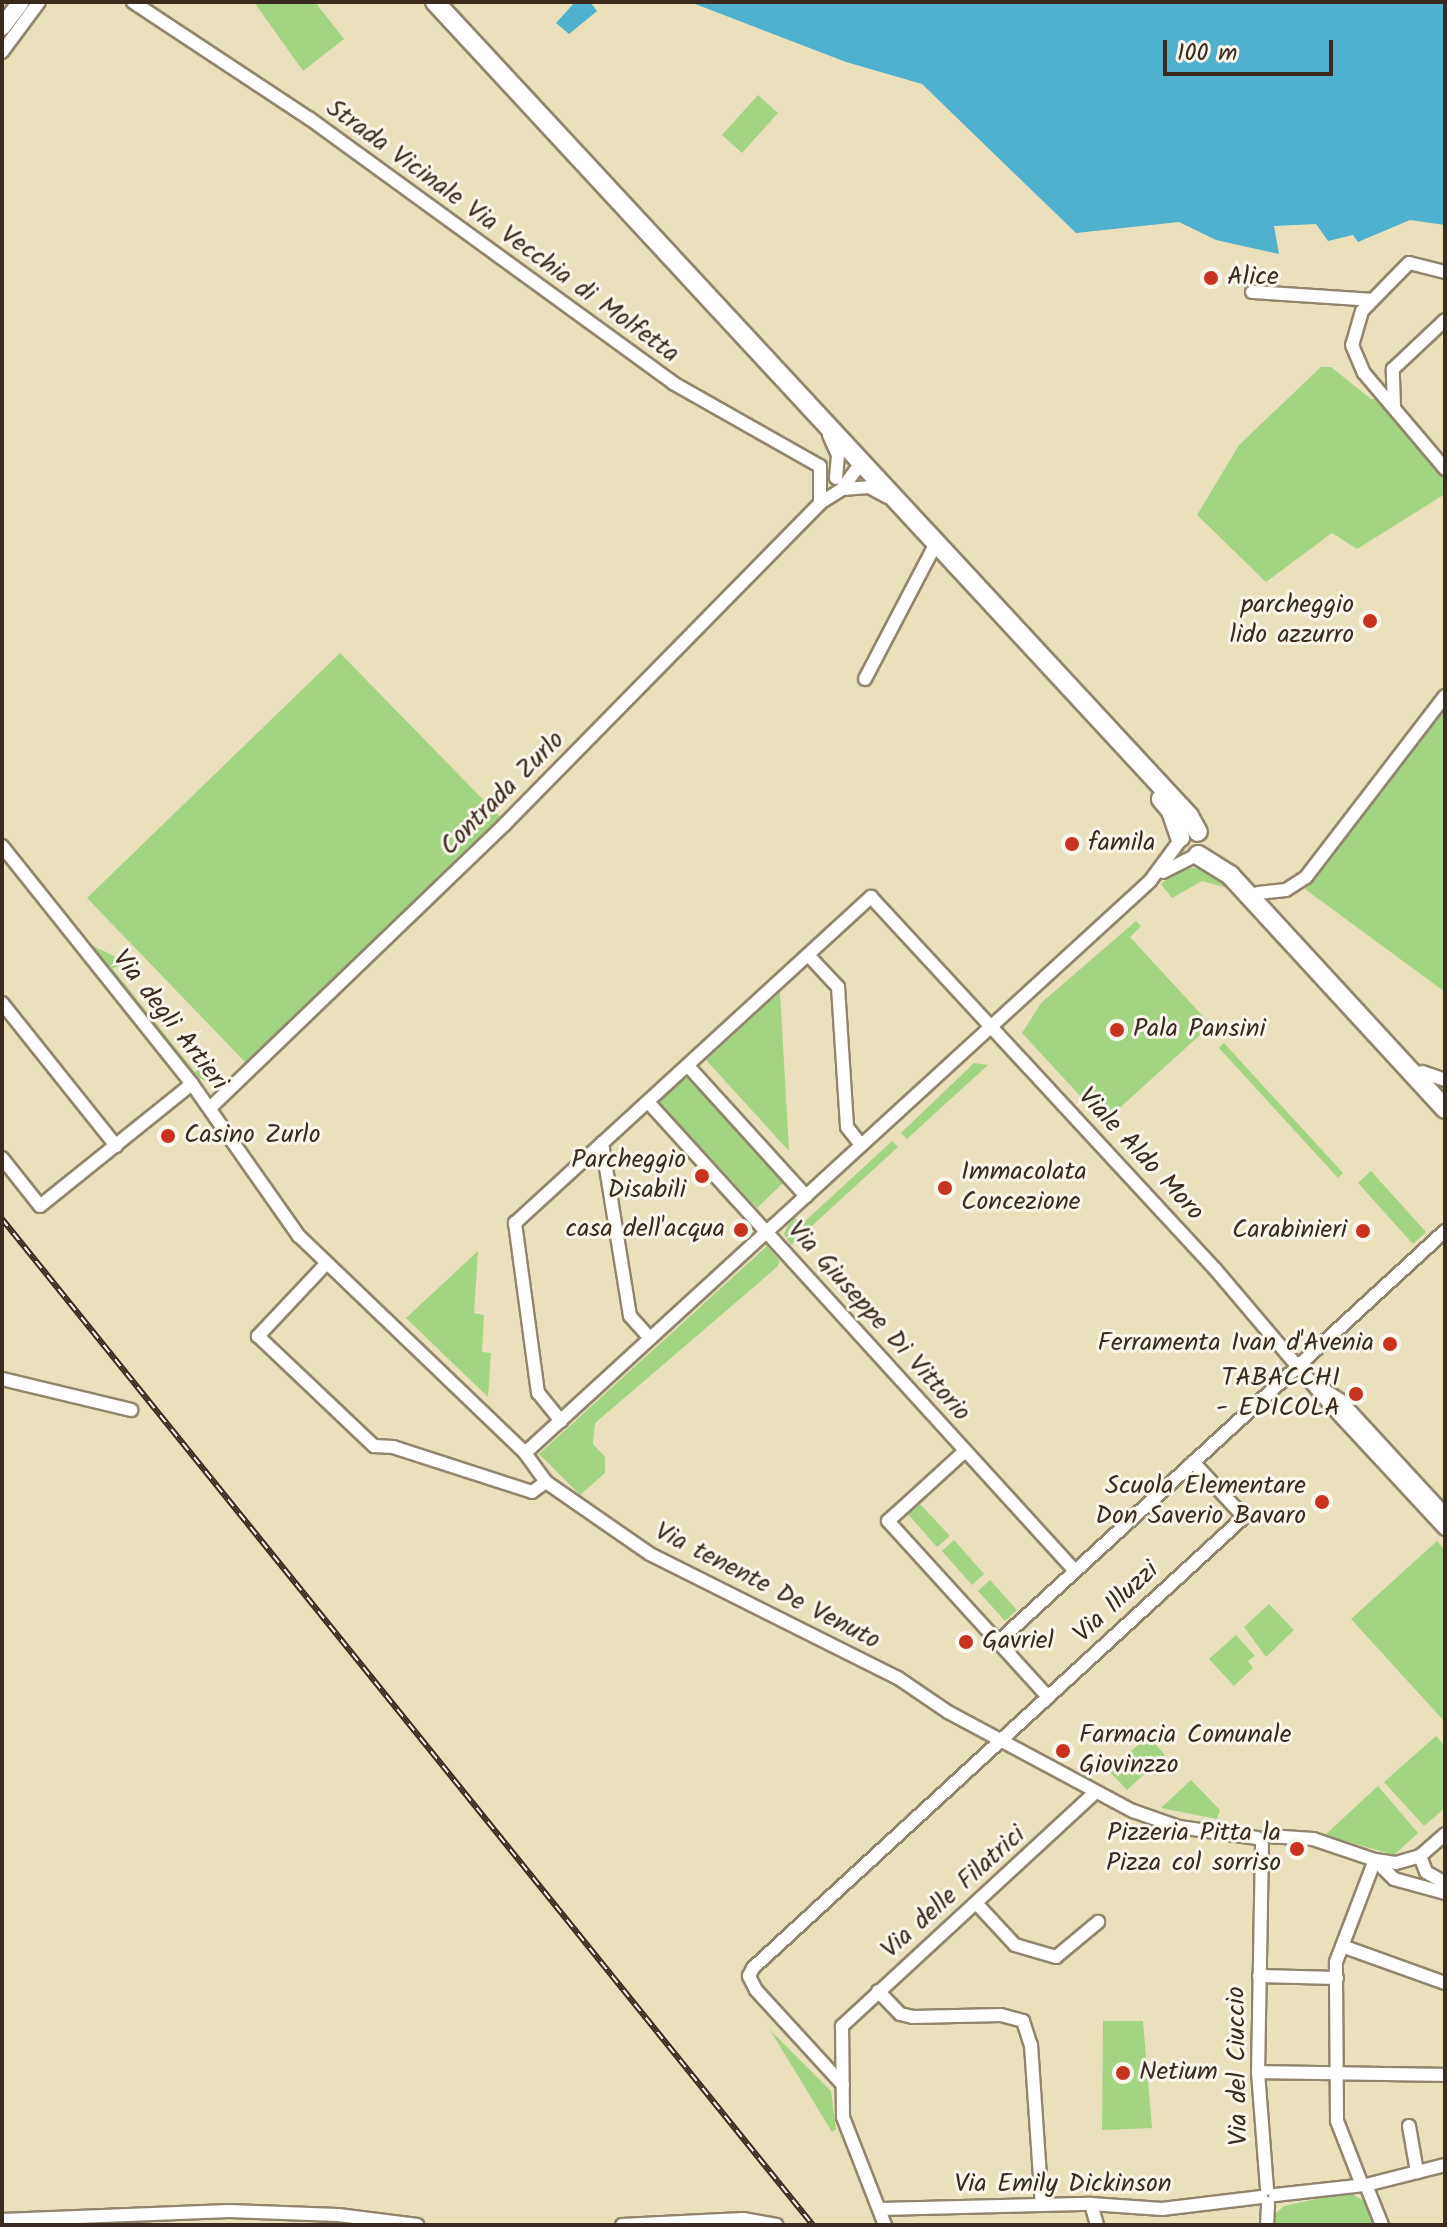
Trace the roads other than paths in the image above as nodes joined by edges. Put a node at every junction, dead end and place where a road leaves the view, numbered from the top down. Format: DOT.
graph roads {
  1 [pos="21,2"];
  2 [pos="39,2"];
  3 [pos="133,2"];
  4 [pos="435,2"];
  5 [pos="2,27"];
  6 [pos="2,52"];
  7 [pos="1445,272"];
  8 [pos="1252,292"];
  9 [pos="1372,300"];
  10 [pos="1445,320"];
  11 [pos="1395,410"];
  12 [pos="819,419"];
  13 [pos="860,464"];
  14 [pos="1445,469"];
  15 [pos="839,484"];
  16 [pos="893,499"];
  17 [pos="820,503"];
  18 [pos="935,545"];
  19 [pos="865,679"];
  20 [pos="1445,696"];
  21 [pos="1192,844"];
  22 [pos="2,846"];
  23 [pos="1150,881"];
  24 [pos="1258,893"];
  25 [pos="808,955"];
  26 [pos="2,1003"];
  27 [pos="991,1026"];
  28 [pos="688,1066"];
  29 [pos="1422,1072"];
  30 [pos="1445,1080"];
  31 [pos="192,1084"];
  32 [pos="1445,1098"];
  33 [pos="648,1102"];
  34 [pos="210,1108"];
  35 [pos="1445,1109"];
  36 [pos="602,1143"];
  37 [pos="861,1145"];
  38 [pos="116,1146"];
  39 [pos="2,1158"];
  40 [pos="806,1196"];
  41 [pos="1445,1231"];
  42 [pos="766,1232"];
  43 [pos="325,1265"];
  44 [pos="650,1338"];
  45 [pos="1300,1365"];
  46 [pos="2,1379"];
  47 [pos="1320,1387"];
  48 [pos="131,1410"];
  49 [pos="561,1421"];
  50 [pos="965,1451"];
  51 [pos="525,1453"];
  52 [pos="1193,1462"];
  53 [pos="546,1482"];
  54 [pos="1445,1514"];
  55 [pos="1445,1529"];
  56 [pos="1075,1571"];
  57 [pos="998,1642"];
  58 [pos="1048,1697"];
  59 [pos="1002,1741"];
  60 [pos="1096,1792"];
  61 [pos="1445,1834"];
  62 [pos="1262,1839"];
  63 [pos="1420,1856"];
  64 [pos="1375,1860"];
  65 [pos="1445,1883"];
  66 [pos="1445,1893"];
  67 [pos="976,1903"];
  68 [pos="1098,1922"];
  69 [pos="1342,1946"];
  70 [pos="1259,1976"];
  71 [pos="1337,1978"];
  72 [pos="1443,1978"];
  73 [pos="878,1991"];
  74 [pos="1258,2072"];
  75 [pos="1336,2074"];
  76 [pos="1445,2075"];
  77 [pos="843,2085"];
  78 [pos="1409,2126"];
  79 [pos="1445,2165"];
  80 [pos="1417,2172"];
  81 [pos="1364,2185"];
  82 [pos="1268,2196"];
  83 [pos="1091,2204"];
  84 [pos="1042,2205"];
  85 [pos="881,2209"];
  86 [pos="2,2220"];
  87 [pos="417,2225"];
  88 [pos="622,2225"];
  89 [pos="776,2225"];
  90 [pos="885,2225"];
  91 [pos="1097,2225"];
  92 [pos="1267,2225"];
  93 [pos="1382,2225"];
  1 -- 5 [label="street"];
  2 -- 6 [label="street"];
  3 -- 17 [label="street, Strada Vicinale Via Vecchia di Molfetta"];
  4 -- 12 [label="main road"];
  7 -- 9 [label="street"];
  8 -- 9 [label="street"];
  9 -- 11 [label="street"];
  10 -- 11 [label="street"];
  11 -- 14 [label="street"];
  12 -- 13 [label="main road"];
  12 -- 15 [label="street"];
  13 -- 15 [label="street"];
  13 -- 16 [label="main road"];
  15 -- 16 [label="street"];
  15 -- 17 [label="street, Contrada Zurlo"];
  16 -- 18 [label="main road"];
  17 -- 34 [label="street, Contrada Zurlo"];
  18 -- 19 [label="street"];
  18 -- 21 [label="main road"];
  20 -- 24 [label="street"];
  21 -- 23 [label="street"];
  21 -- 23 [label="street"];
  21 -- 24 [label="main road"];
  21 -- 35 [label="main road"];
  22 -- 31 [label="street, Via degli Artieri"];
  23 -- 27 [label="street"];
  24 -- 29 [label="main road"];
  25 -- 27 [label="street, Viale Aldo Moro"];
  25 -- 28 [label="street"];
  25 -- 37 [label="street"];
  26 -- 38 [label="street"];
  27 -- 37 [label="street"];
  27 -- 45 [label="street, Viale Aldo Moro"];
  28 -- 33 [label="street"];
  28 -- 40 [label="street"];
  29 -- 30 [label="street"];
  29 -- 32 [label="main road"];
  31 -- 34 [label="street, Via degli Artieri"];
  31 -- 38 [label="street"];
  33 -- 36 [label="street"];
  33 -- 42 [label="street, Via Giuseppe Di Vittorio"];
  34 -- 43 [label="street, Via degli Artieri"];
  36 -- 44 [label="street"];
  36 -- 49 [label="street"];
  37 -- 40 [label="street"];
  38 -- 39 [label="street"];
  40 -- 42 [label="street"];
  41 -- 45 [label="street"];
  42 -- 44 [label="street"];
  42 -- 50 [label="street, Via Giuseppe Di Vittorio"];
  43 -- 51 [label="street, Via tenente De Venuto"];
  43 -- 53 [label="street"];
  44 -- 49 [label="street"];
  45 -- 47 [label="street, Viale Aldo Moro"];
  45 -- 52 [label="street"];
  46 -- 48 [label="street"];
  47 -- 54 [label="street, Viale Aldo Moro"];
  47 -- 55 [label="street, Viale Aldo Moro"];
  49 -- 51 [label="street"];
  50 -- 56 [label="street, Via Giuseppe Di Vittorio"];
  50 -- 57 [label="street"];
  51 -- 53 [label="street, Via tenente De Venuto"];
  52 -- 56 [label="street"];
  52 -- 58 [label="street, Via Illuzzi"];
  53 -- 59 [label="street, Via tenente De Venuto"];
  56 -- 57 [label="street"];
  57 -- 58 [label="street"];
  58 -- 59 [label="street, Via Illuzzi"];
  59 -- 60 [label="street, Via tenente De Venuto"];
  59 -- 77 [label="street, Via Illuzzi"];
  60 -- 62 [label="street, Via tenente De Venuto"];
  60 -- 67 [label="street, Via delle Filatrici"];
  61 -- 63 [label="street"];
  62 -- 64 [label="street, Via tenente De Venuto"];
  62 -- 70 [label="street, Via del Ciuccio"];
  63 -- 64 [label="street"];
  63 -- 65 [label="street"];
  64 -- 66 [label="street, Via tenente De Venuto"];
  64 -- 69 [label="street"];
  67 -- 68 [label="street"];
  67 -- 73 [label="street, Via delle Filatrici"];
  69 -- 71 [label="street"];
  69 -- 72 [label="street"];
  70 -- 71 [label="street"];
  70 -- 74 [label="street, Via del Ciuccio"];
  71 -- 75 [label="street"];
  73 -- 77 [label="street, Via delle Filatrici"];
  73 -- 84 [label="street"];
  74 -- 75 [label="street"];
  74 -- 82 [label="street, Via del Ciuccio"];
  75 -- 76 [label="street"];
  75 -- 81 [label="street"];
  77 -- 85 [label="street"];
  78 -- 80 [label="street"];
  79 -- 80 [label="street, Via Emily Dickinson"];
  80 -- 81 [label="street, Via Emily Dickinson"];
  81 -- 82 [label="street, Via Emily Dickinson"];
  81 -- 93 [label="street"];
  82 -- 83 [label="street, Via Emily Dickinson"];
  82 -- 92 [label="street"];
  83 -- 84 [label="street, Via Emily Dickinson"];
  83 -- 91 [label="street"];
  84 -- 85 [label="street, Via Emily Dickinson"];
  85 -- 90 [label="street"];
  86 -- 87 [label="street"];
  88 -- 89 [label="street"];
}
